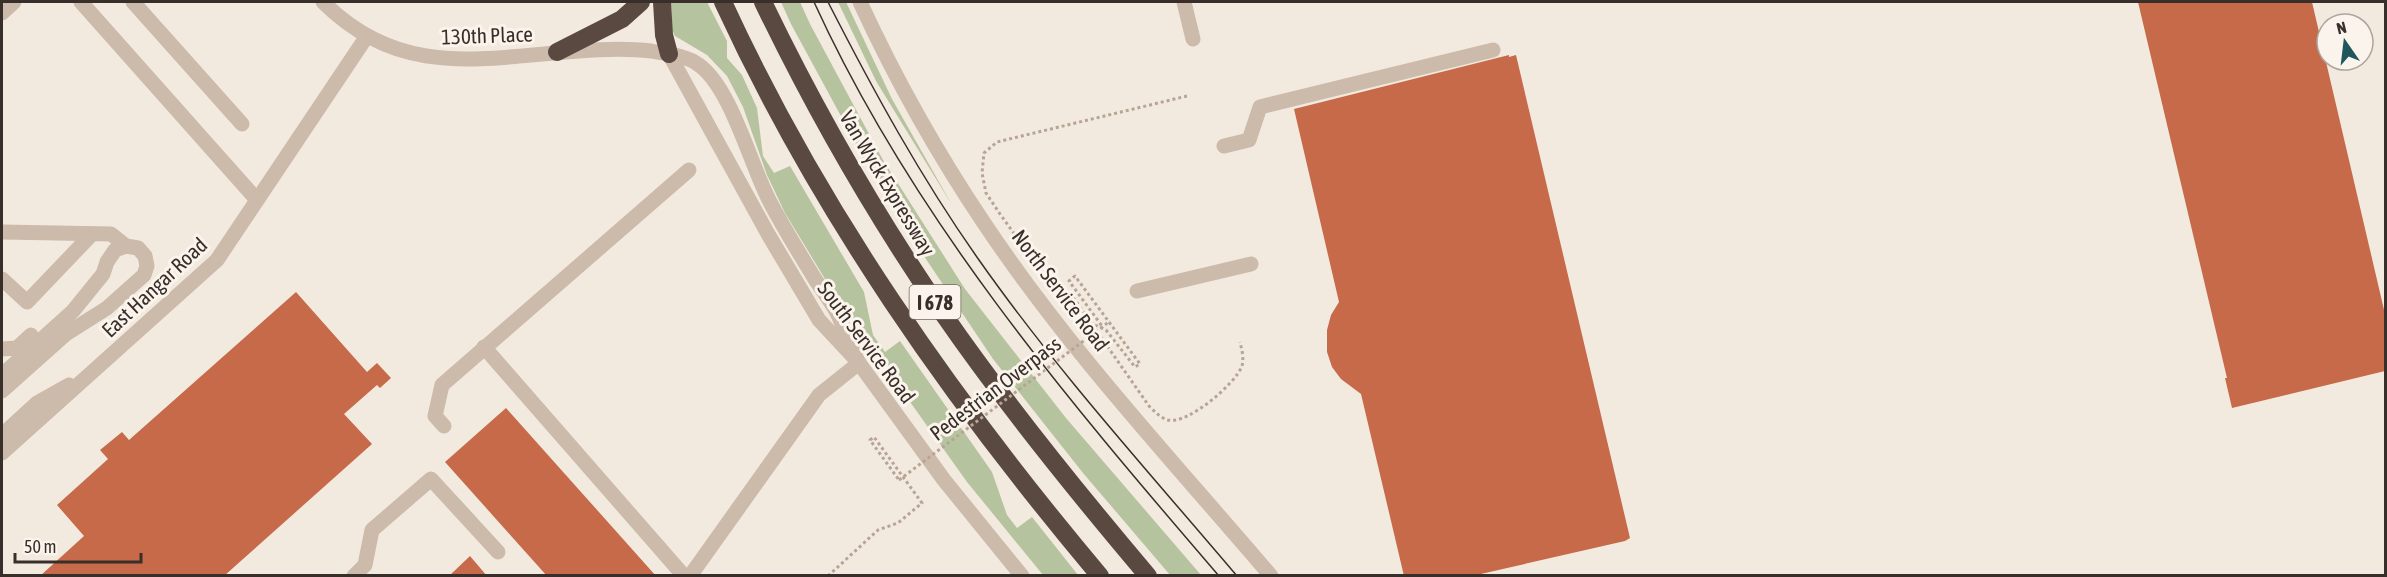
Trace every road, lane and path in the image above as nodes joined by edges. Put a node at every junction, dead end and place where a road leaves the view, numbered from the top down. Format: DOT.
graph roads {
  1 [pos="14,2"];
  2 [pos="81,2"];
  3 [pos="133,2"];
  4 [pos="323,2"];
  5 [pos="641,2"];
  6 [pos="662,2"];
  7 [pos="723,2"];
  8 [pos="763,2"];
  9 [pos="860,2"];
  10 [pos="1184,2"];
  11 [pos="2,13"];
  12 [pos="367,36"];
  13 [pos="1193,39"];
  14 [pos="1493,50"];
  15 [pos="557,52"];
  16 [pos="669,54"];
  17 [pos="1187,96"];
  18 [pos="242,124"];
  19 [pos="1224,146"];
  20 [pos="689,170"];
  21 [pos="257,200"];
  22 [pos="2,232"];
  23 [pos="92,234"];
  24 [pos="126,246"];
  25 [pos="1251,264"];
  26 [pos="2,279"];
  27 [pos="1137,291"];
  28 [pos="74,311"];
  29 [pos="1110,321"];
  30 [pos="1095,325"];
  31 [pos="1102,326"];
  32 [pos="1240,342"];
  33 [pos="484,347"];
  34 [pos="2,349"];
  35 [pos="859,363"];
  36 [pos="95,370"];
  37 [pos="2,375"];
  38 [pos="2,391"];
  39 [pos="444,426"];
  40 [pos="2,435"];
  41 [pos="2,453"];
  42 [pos="498,552"];
  43 [pos="354,576"];
  44 [pos="684,576"];
  45 [pos="690,576"];
  46 [pos="828,576"];
  47 [pos="1022,576"];
  48 [pos="1100,576"];
  49 [pos="1148,576"];
  50 [pos="1271,576"];
  1 -- 11 [label="street"];
  2 -- 21 [label="street"];
  3 -- 18 [label="street"];
  4 -- 12 [label="street, 130th Place"];
  5 -- 15 [label="highway"];
  6 -- 16 [label="highway"];
  7 -- 48 [label="highway, I 678"];
  8 -- 49 [label="highway, Van Wyck Expressway / I 678"];
  9 -- 50 [label="street, North Service Road"];
  10 -- 13 [label="street"];
  12 -- 15 [label="street, 130th Place"];
  12 -- 21 [label="street, East Hangar Road"];
  14 -- 19 [label="street"];
  15 -- 16 [label="street, 130th Place"];
  16 -- 35 [label="street, South Service Road"];
  16 -- 35 [label="street, 130th Place"];
  17 -- 30 [label="path"];
  20 -- 33 [label="street"];
  21 -- 36 [label="street, East Hangar Road"];
  22 -- 23 [label="street"];
  23 -- 24 [label="street"];
  23 -- 26 [label="street"];
  24 -- 28 [label="street"];
  24 -- 38 [label="street"];
  25 -- 27 [label="street"];
  28 -- 34 [label="street"];
  28 -- 37 [label="street"];
  29 -- 31 [label="path, Pedestrian Overpass, bridge"];
  30 -- 31 [label="path"];
  30 -- 32 [label="path"];
  31 -- 46 [label="path, Pedestrian Overpass, bridge"];
  33 -- 39 [label="street"];
  33 -- 44 [label="street"];
  35 -- 45 [label="street"];
  35 -- 47 [label="street, South Service Road"];
  36 -- 40 [label="street"];
  36 -- 41 [label="street, East Hangar Road"];
  42 -- 43 [label="street"];
}
